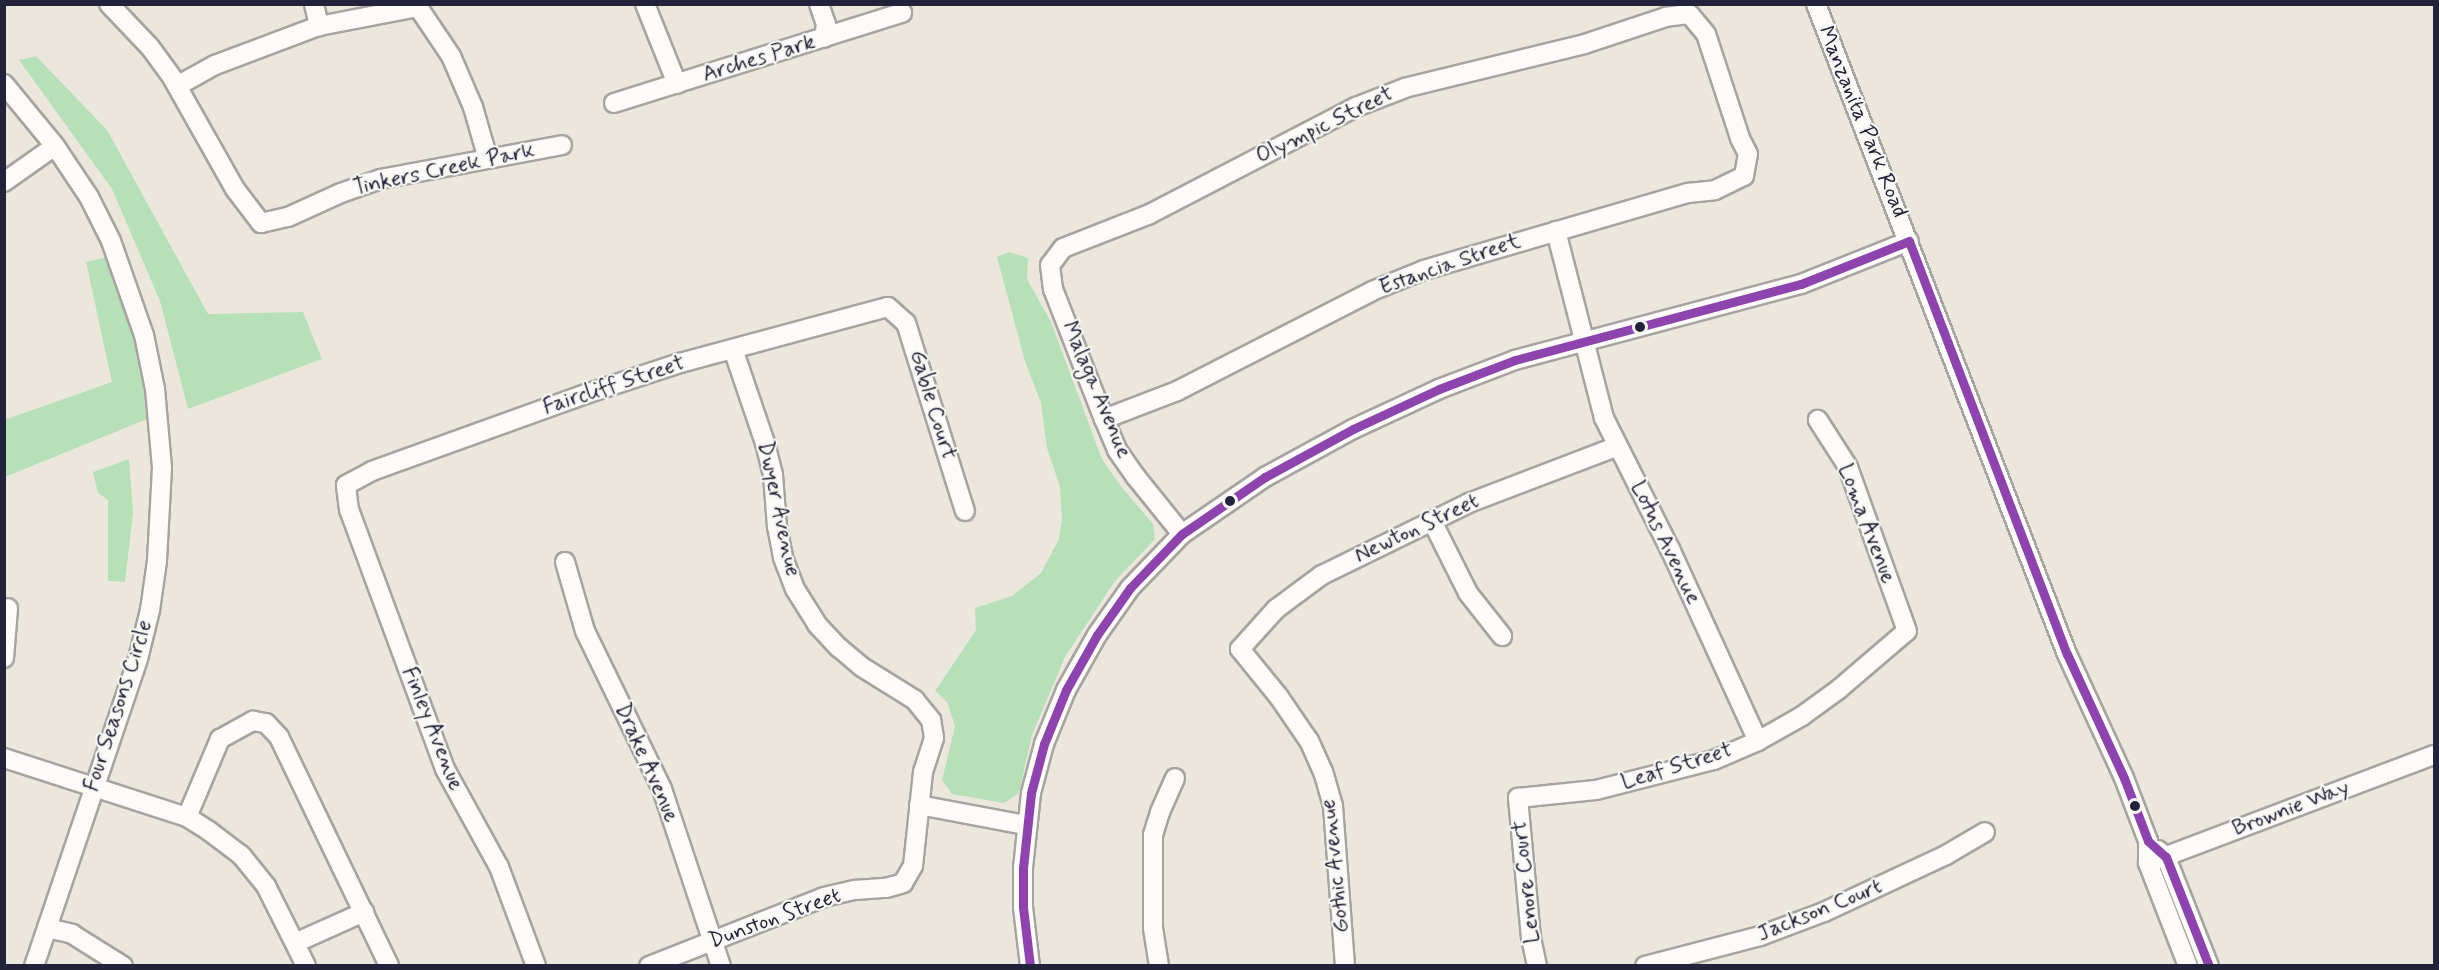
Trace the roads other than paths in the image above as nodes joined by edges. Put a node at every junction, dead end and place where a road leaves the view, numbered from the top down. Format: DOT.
graph roads {
  1 [pos="109,4"];
  2 [pos="314,4"];
  3 [pos="645,4"];
  4 [pos="819,4"];
  5 [pos="1816,4"];
  6 [pos="902,13"];
  7 [pos="319,26"];
  8 [pos="824,38"];
  9 [pos="4,84"];
  10 [pos="677,84"];
  11 [pos="177,86"];
  12 [pos="614,103"];
  13 [pos="562,145"];
  14 [pos="55,146"];
  15 [pos="488,159"];
  16 [pos="1744,176"];
  17 [pos="4,182"];
  18 [pos="1556,231"];
  19 [pos="1909,241"];
  20 [pos="1050,266"];
  21 [pos="888,307"];
  22 [pos="1585,340"];
  23 [pos="733,350"];
  24 [pos="1104,419"];
  25 [pos="1818,420"];
  26 [pos="1616,447"];
  27 [pos="346,485"];
  28 [pos="965,511"];
  29 [pos="1432,521"];
  30 [pos="1182,534"];
  31 [pos="565,562"];
  32 [pos="8,608"];
  33 [pos="1907,631"];
  34 [pos="1502,636"];
  35 [pos="1240,649"];
  36 [pos="4,657"];
  37 [pos="1758,741"];
  38 [pos="2434,755"];
  39 [pos="4,758"];
  40 [pos="1175,778"];
  41 [pos="94,785"];
  42 [pos="1518,798"];
  43 [pos="919,805"];
  44 [pos="187,817"];
  45 [pos="1026,825"];
  46 [pos="1985,832"];
  47 [pos="2148,841"];
  48 [pos="2166,857"];
  49 [pos="2148,863"];
  50 [pos="363,912"];
  51 [pos="47,928"];
  52 [pos="713,942"];
  53 [pos="295,943"];
  54 [pos="34,966"];
  55 [pos="123,966"];
  56 [pos="306,966"];
  57 [pos="389,966"];
  58 [pos="536,966"];
  59 [pos="649,966"];
  60 [pos="721,966"];
  61 [pos="1030,966"];
  62 [pos="1159,966"];
  63 [pos="1345,966"];
  64 [pos="1537,966"];
  65 [pos="1645,966"];
  66 [pos="2188,966"];
  67 [pos="2209,966"];
  1 -- 11 [label="street"];
  2 -- 7 [label="street"];
  3 -- 10 [label="street"];
  4 -- 8 [label="street"];
  5 -- 19 [label="street, Manzanita Park Road"];
  6 -- 8 [label="street, Arches Park"];
  7 -- 11 [label="street"];
  7 -- 15 [label="street"];
  8 -- 10 [label="street, Arches Park"];
  9 -- 14 [label="street, Four Seasons Circle"];
  10 -- 12 [label="street, Arches Park"];
  11 -- 15 [label="street, Tinkers Creek Park"];
  13 -- 15 [label="street, Tinkers Creek Park"];
  14 -- 17 [label="street"];
  14 -- 41 [label="street, Four Seasons Circle"];
  16 -- 18 [label="street, Estancia Street"];
  16 -- 20 [label="street, Olympic Street"];
  18 -- 22 [label="street, Lotus Avenue"];
  18 -- 24 [label="street, Estancia Street"];
  19 -- 22 [label="street"];
  19 -- 47 [label="street, Manzanita Park Road"];
  20 -- 24 [label="street, Malaga Avenue"];
  21 -- 23 [label="street, Faircliff Street"];
  21 -- 28 [label="street, Gable Court"];
  22 -- 26 [label="street, Lotus Avenue"];
  22 -- 30 [label="street"];
  23 -- 27 [label="street, Faircliff Street"];
  23 -- 43 [label="street, Dwyer Avenue"];
  24 -- 30 [label="street, Malaga Avenue"];
  25 -- 33 [label="street, Loma Avenue"];
  26 -- 29 [label="street, Newton Street"];
  26 -- 37 [label="street, Lotus Avenue"];
  27 -- 58 [label="street, Finley Avenue"];
  29 -- 34 [label="street"];
  29 -- 35 [label="street, Newton Street"];
  30 -- 45 [label="street"];
  31 -- 52 [label="street, Drake Avenue"];
  32 -- 36 [label="street"];
  33 -- 37 [label="street, Leaf Street"];
  35 -- 63 [label="street, Gothic Avenue"];
  37 -- 42 [label="street, Leaf Street"];
  38 -- 48 [label="street, Brownie Way"];
  39 -- 41 [label="street"];
  40 -- 62 [label="street"];
  41 -- 44 [label="street"];
  41 -- 51 [label="street, Four Seasons Circle"];
  42 -- 64 [label="street, Lenore Court"];
  43 -- 45 [label="street"];
  43 -- 52 [label="street, Dunston Street"];
  44 -- 50 [label="street"];
  44 -- 53 [label="street"];
  45 -- 61 [label="street"];
  46 -- 65 [label="street, Jackson Court"];
  47 -- 48 [label="street, Manzanita Park Road"];
  47 -- 49 [label="street, Manzanita Park Road"];
  48 -- 49 [label="street, Brownie Way"];
  48 -- 67 [label="street, Manzanita Park Road"];
  49 -- 66 [label="street, Manzanita Park Road"];
  50 -- 53 [label="street"];
  50 -- 57 [label="street"];
  51 -- 54 [label="street, Four Seasons Circle"];
  51 -- 55 [label="street"];
  52 -- 59 [label="street, Dunston Street"];
  52 -- 60 [label="street, Drake Avenue"];
  53 -- 56 [label="street"];
}
